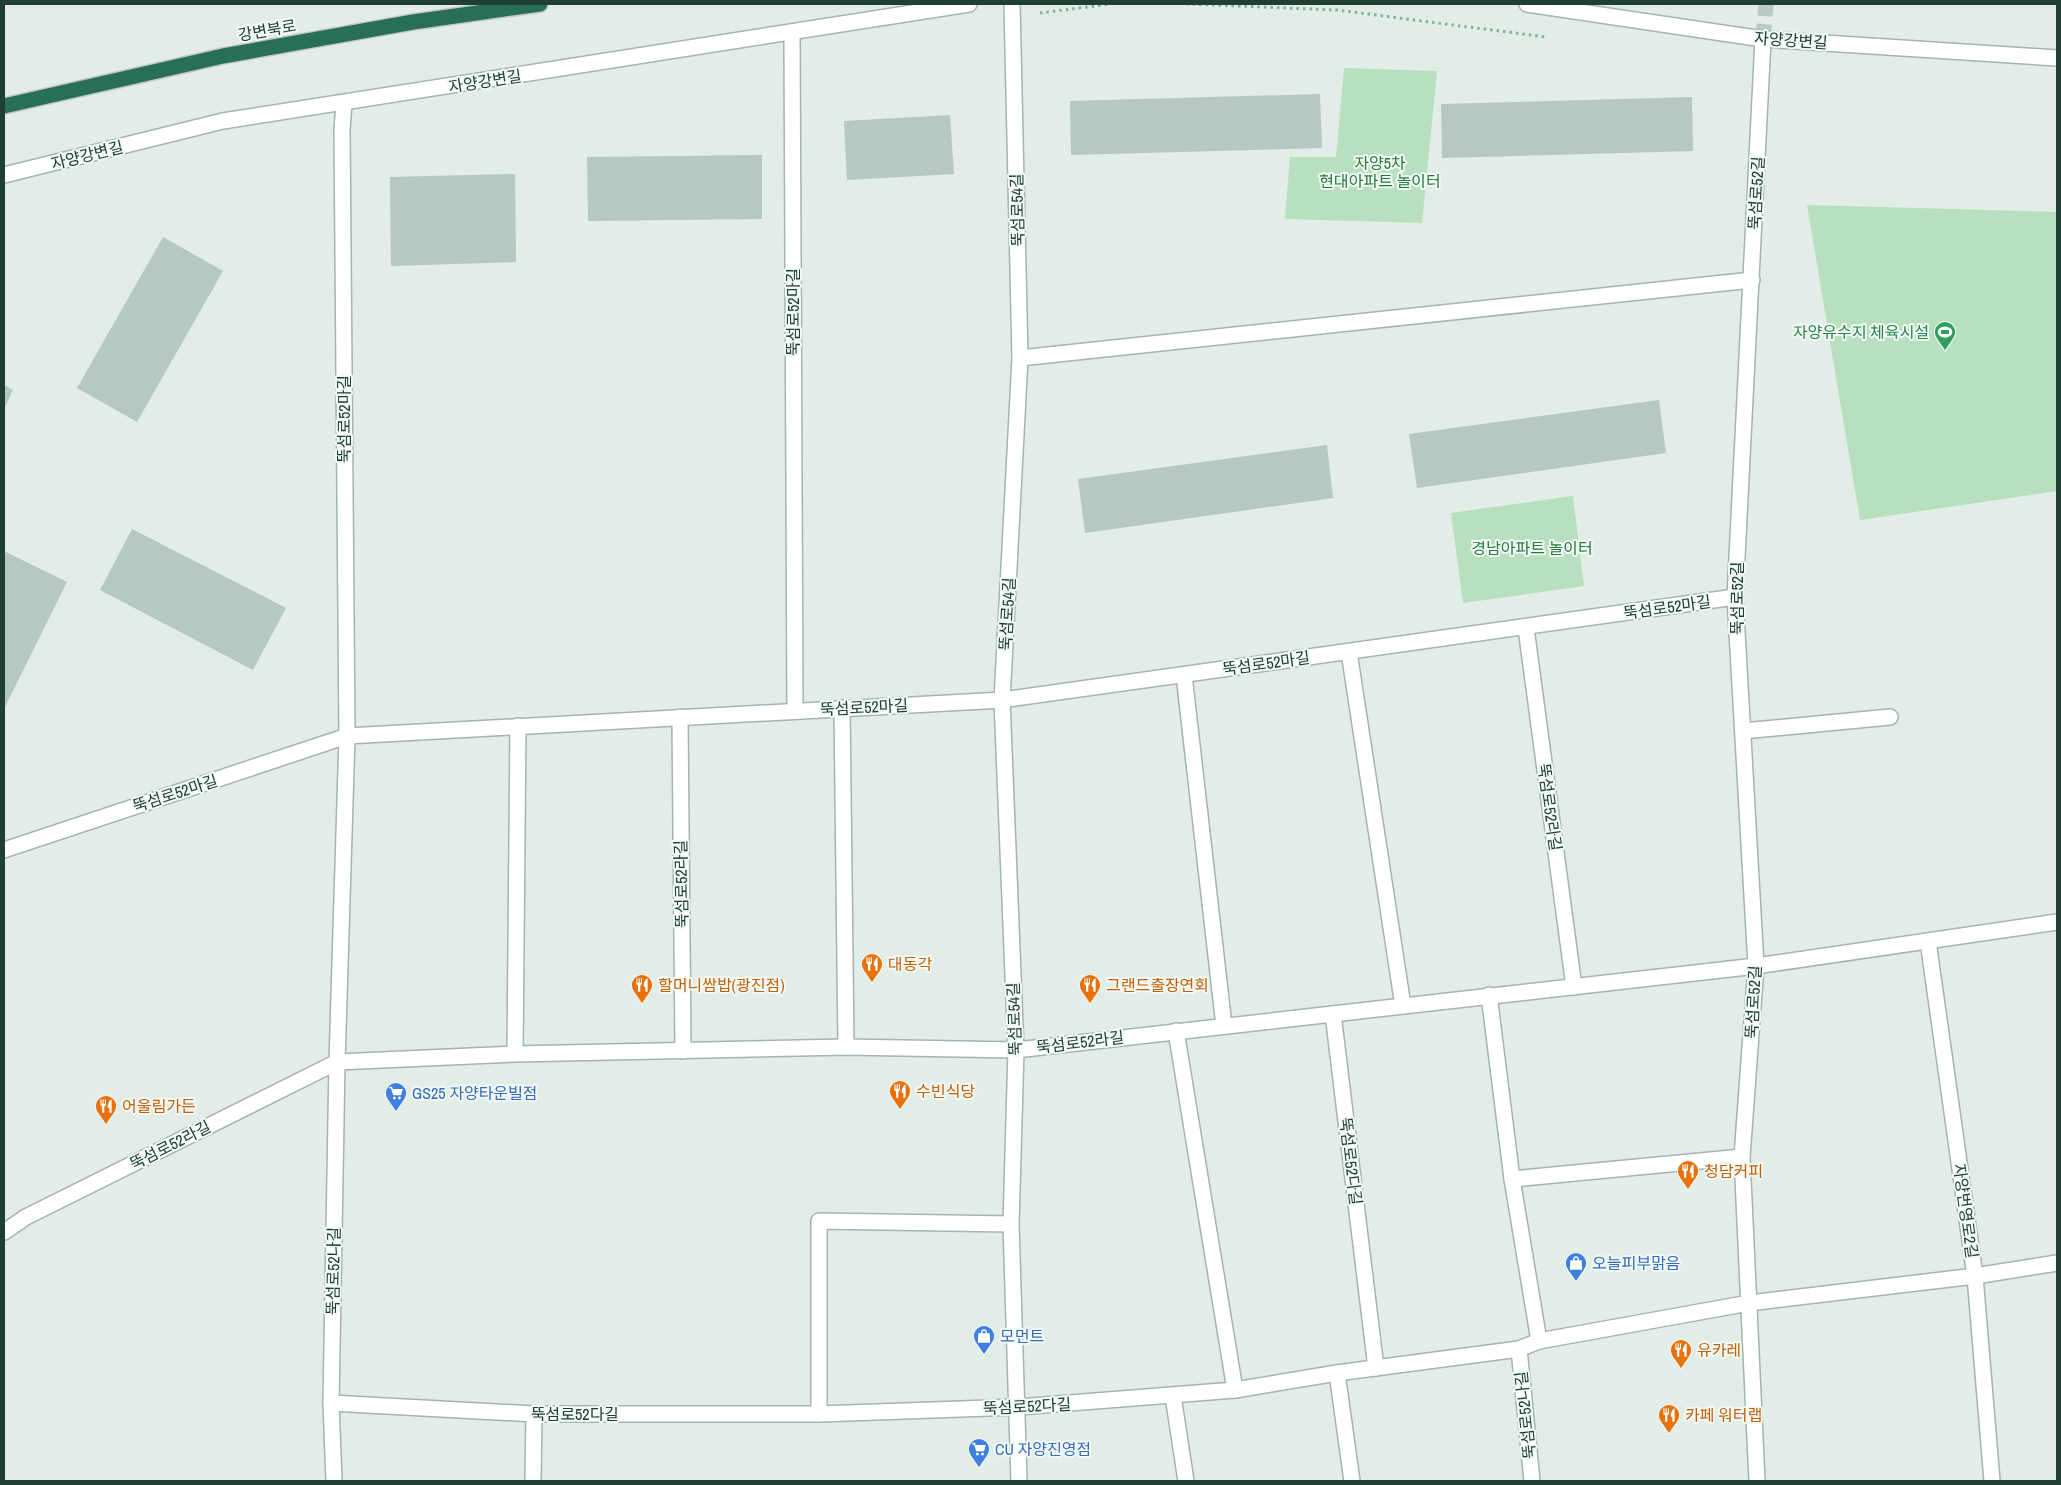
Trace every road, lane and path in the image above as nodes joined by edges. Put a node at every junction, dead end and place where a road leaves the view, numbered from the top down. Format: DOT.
graph roads {
  1 [pos="540,4"];
  2 [pos="970,4"];
  3 [pos="1012,4"];
  4 [pos="1527,4"];
  5 [pos="792,32"];
  6 [pos="1763,39"];
  7 [pos="2057,58"];
  8 [pos="344,103"];
  9 [pos="4,106"];
  10 [pos="4,175"];
  11 [pos="1752,280"];
  12 [pos="1020,358"];
  13 [pos="1735,597"];
  14 [pos="1526,628"];
  15 [pos="1349,652"];
  16 [pos="1184,675"];
  17 [pos="1002,700"];
  18 [pos="842,708"];
  19 [pos="795,711"];
  20 [pos="680,717"];
  21 [pos="1890,717"];
  22 [pos="518,726"];
  23 [pos="1743,731"];
  24 [pos="347,736"];
  25 [pos="4,850"];
  26 [pos="2057,922"];
  27 [pos="1928,941"];
  28 [pos="1756,966"];
  29 [pos="1574,987"];
  30 [pos="1489,995"];
  31 [pos="1403,1006"];
  32 [pos="1333,1014"];
  33 [pos="1224,1026"];
  34 [pos="1176,1031"];
  35 [pos="846,1047"];
  36 [pos="1016,1050"];
  37 [pos="683,1051"];
  38 [pos="515,1054"];
  39 [pos="337,1062"];
  40 [pos="1742,1157"];
  41 [pos="1512,1179"];
  42 [pos="1011,1224"];
  43 [pos="4,1232"];
  44 [pos="2057,1263"];
  45 [pos="1975,1276"];
  46 [pos="1749,1303"];
  47 [pos="1539,1340"];
  48 [pos="1519,1349"];
  49 [pos="1376,1368"];
  50 [pos="1337,1373"];
  51 [pos="1235,1390"];
  52 [pos="1173,1396"];
  53 [pos="331,1403"];
  54 [pos="1019,1407"];
  55 [pos="534,1414"];
  56 [pos="819,1414"];
  57 [pos="334,1481"];
  58 [pos="533,1481"];
  59 [pos="1019,1481"];
  60 [pos="1186,1481"];
  61 [pos="1352,1481"];
  62 [pos="1532,1481"];
  63 [pos="1757,1481"];
  64 [pos="1992,1481"];
  1 -- 9 [label="highway, 강변북로"];
  2 -- 5 [label="street, 자양강변길"];
  3 -- 12 [label="street, 뚝섬로54길"];
  4 -- 6 [label="street, 자양강변길"];
  5 -- 8 [label="street, 자양강변길"];
  5 -- 19 [label="street, 뚝섬로52마길"];
  6 -- 7 [label="street, 자양강변길"];
  6 -- 11 [label="street, 뚝섬로52길"];
  8 -- 10 [label="street, 자양강변길"];
  8 -- 24 [label="street, 뚝섬로52마길"];
  11 -- 12 [label="street"];
  11 -- 13 [label="street, 뚝섬로52길"];
  12 -- 17 [label="street, 뚝섬로54길"];
  13 -- 14 [label="street, 뚝섬로52마길"];
  13 -- 23 [label="street, 뚝섬로52길"];
  14 -- 15 [label="street, 뚝섬로52마길"];
  14 -- 29 [label="street, 뚝섬로52라길"];
  15 -- 16 [label="street, 뚝섬로52마길"];
  15 -- 31 [label="street"];
  16 -- 17 [label="street, 뚝섬로52마길"];
  16 -- 33 [label="street"];
  17 -- 18 [label="street, 뚝섬로52마길"];
  17 -- 36 [label="street, 뚝섬로54길"];
  18 -- 19 [label="street, 뚝섬로52마길"];
  18 -- 35 [label="street"];
  19 -- 20 [label="street, 뚝섬로52마길"];
  20 -- 22 [label="street, 뚝섬로52마길"];
  20 -- 37 [label="street, 뚝섬로52라길"];
  21 -- 23 [label="street"];
  22 -- 24 [label="street, 뚝섬로52마길"];
  22 -- 38 [label="street"];
  23 -- 28 [label="street, 뚝섬로52길"];
  24 -- 25 [label="street, 뚝섬로52마길"];
  24 -- 39 [label="street"];
  26 -- 27 [label="street"];
  27 -- 28 [label="street"];
  27 -- 45 [label="street, 자양번영로2길"];
  28 -- 29 [label="street, 뚝섬로52라길"];
  28 -- 40 [label="street, 뚝섬로52길"];
  29 -- 30 [label="street, 뚝섬로52라길"];
  30 -- 31 [label="street, 뚝섬로52라길"];
  30 -- 41 [label="street"];
  31 -- 32 [label="street, 뚝섬로52라길"];
  32 -- 33 [label="street, 뚝섬로52라길"];
  32 -- 49 [label="street, 뚝섬로52다길"];
  33 -- 34 [label="street, 뚝섬로52라길"];
  34 -- 36 [label="street, 뚝섬로52라길"];
  34 -- 51 [label="street"];
  35 -- 36 [label="street, 뚝섬로52라길"];
  35 -- 37 [label="street, 뚝섬로52라길"];
  36 -- 42 [label="street, 뚝섬로54길"];
  37 -- 38 [label="street, 뚝섬로52라길"];
  38 -- 39 [label="street, 뚝섬로52라길"];
  39 -- 43 [label="street, 뚝섬로52라길"];
  39 -- 53 [label="street, 뚝섬로52나길"];
  40 -- 41 [label="street"];
  40 -- 46 [label="street, 뚝섬로52길"];
  41 -- 47 [label="street"];
  42 -- 54 [label="street, 뚝섬로54길"];
  42 -- 56 [label="street"];
  44 -- 45 [label="street, 뚝섬로52다길"];
  45 -- 46 [label="street, 뚝섬로52다길"];
  45 -- 64 [label="street, 자양번영로2길"];
  46 -- 47 [label="street, 뚝섬로52다길"];
  46 -- 63 [label="street, 뚝섬로52길"];
  47 -- 48 [label="street, 뚝섬로52다길"];
  48 -- 49 [label="street, 뚝섬로52다길"];
  48 -- 62 [label="street, 뚝섬로52나길"];
  49 -- 50 [label="street, 뚝섬로52다길"];
  50 -- 51 [label="street, 뚝섬로52다길"];
  50 -- 61 [label="street"];
  51 -- 52 [label="street, 뚝섬로52다길"];
  52 -- 54 [label="street, 뚝섬로52다길"];
  52 -- 60 [label="street"];
  53 -- 55 [label="street, 뚝섬로52다길"];
  53 -- 57 [label="street, 뚝섬로52나길"];
  54 -- 56 [label="street, 뚝섬로52다길"];
  54 -- 59 [label="street, 뚝섬로54길"];
  55 -- 56 [label="street, 뚝섬로52다길"];
  55 -- 58 [label="street"];
}
